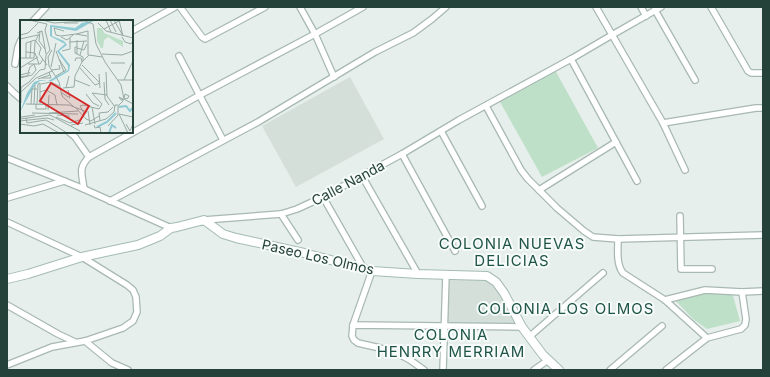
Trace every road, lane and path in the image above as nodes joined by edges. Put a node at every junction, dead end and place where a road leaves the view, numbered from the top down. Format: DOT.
graph roads {
  1 [pos="46,7"];
  2 [pos="175,7"];
  3 [pos="180,7"];
  4 [pos="265,7"];
  5 [pos="300,7"];
  6 [pos="363,7"];
  7 [pos="446,7"];
  8 [pos="596,7"];
  9 [pos="641,7"];
  10 [pos="661,7"];
  11 [pos="710,7"];
  12 [pos="655,10"];
  13 [pos="646,16"];
  14 [pos="34,20"];
  15 [pos="133,30"];
  16 [pos="314,34"];
  17 [pos="612,35"];
  18 [pos="20,42"];
  19 [pos="179,56"];
  20 [pos="571,59"];
  21 [pos="16,64"];
  22 [pos="763,73"];
  23 [pos="334,77"];
  24 [pos="695,80"];
  25 [pos="7,86"];
  26 [pos="200,95"];
  27 [pos="20,98"];
  28 [pos="486,106"];
  29 [pos="763,108"];
  30 [pos="663,123"];
  31 [pos="441,131"];
  32 [pos="133,132"];
  33 [pos="70,133"];
  34 [pos="132,133"];
  35 [pos="223,140"];
  36 [pos="616,142"];
  37 [pos="7,154"];
  38 [pos="402,154"];
  39 [pos="89,157"];
  40 [pos="10,158"];
  41 [pos="685,170"];
  42 [pos="362,176"];
  43 [pos="64,181"];
  44 [pos="637,182"];
  45 [pos="84,189"];
  46 [pos="539,190"];
  47 [pos="323,197"];
  48 [pos="7,198"];
  49 [pos="110,201"];
  50 [pos="482,206"];
  51 [pos="281,214"];
  52 [pos="680,216"];
  53 [pos="204,220"];
  54 [pos="7,222"];
  55 [pos="171,228"];
  56 [pos="763,235"];
  57 [pos="680,237"];
  58 [pos="618,239"];
  59 [pos="298,240"];
  60 [pos="455,251"];
  61 [pos="82,257"];
  62 [pos="712,269"];
  63 [pos="368,270"];
  64 [pos="603,273"];
  65 [pos="418,274"];
  66 [pos="446,275"];
  67 [pos="7,280"];
  68 [pos="742,292"];
  69 [pos="763,292"];
  70 [pos="664,300"];
  71 [pos="7,305"];
  72 [pos="353,325"];
  73 [pos="444,326"];
  74 [pos="662,326"];
  75 [pos="522,327"];
  76 [pos="529,337"];
  77 [pos="708,338"];
  78 [pos="85,341"];
  79 [pos="75,342"];
  80 [pos="548,360"];
  81 [pos="7,365"];
  82 [pos="128,370"];
  83 [pos="424,370"];
  84 [pos="442,370"];
  85 [pos="534,370"];
  86 [pos="558,370"];
  87 [pos="610,370"];
  88 [pos="666,370"];
  1 -- 14 [label="street"];
  2 -- 15 [label="street"];
  3 -- 4 [label="street"];
  5 -- 16 [label="street"];
  6 -- 16 [label="street"];
  7 -- 23 [label="street"];
  8 -- 17 [label="street"];
  9 -- 13 [label="street"];
  10 -- 12 [label="street, Calle Nanda"];
  11 -- 22 [label="street"];
  12 -- 13 [label="street, Calle Nanda"];
  12 -- 24 [label="street"];
  13 -- 17 [label="street, Calle Nanda"];
  16 -- 23 [label="street"];
  16 -- 26 [label="street"];
  17 -- 20 [label="street, Calle Nanda"];
  17 -- 30 [label="street"];
  18 -- 21 [label="street"];
  19 -- 26 [label="street"];
  20 -- 28 [label="street, Calle Nanda"];
  20 -- 36 [label="street"];
  23 -- 35 [label="street"];
  25 -- 27 [label="street"];
  26 -- 32 [label="street"];
  26 -- 35 [label="street"];
  28 -- 31 [label="street, Calle Nanda"];
  28 -- 46 [label="street"];
  29 -- 30 [label="street"];
  30 -- 41 [label="street"];
  31 -- 38 [label="street, Calle Nanda"];
  31 -- 50 [label="street"];
  33 -- 39 [label="street"];
  34 -- 39 [label="street"];
  35 -- 49 [label="street"];
  36 -- 44 [label="street"];
  36 -- 46 [label="street"];
  37 -- 40 [label="street"];
  38 -- 42 [label="street, Calle Nanda"];
  38 -- 60 [label="street"];
  39 -- 45 [label="street"];
  40 -- 43 [label="street"];
  42 -- 47 [label="street, Calle Nanda"];
  42 -- 65 [label="street"];
  43 -- 45 [label="street"];
  43 -- 48 [label="street"];
  45 -- 49 [label="street"];
  46 -- 58 [label="street"];
  47 -- 51 [label="street, Calle Nanda"];
  47 -- 63 [label="street"];
  49 -- 55 [label="street"];
  51 -- 53 [label="street, Calle Nanda"];
  51 -- 59 [label="street"];
  52 -- 57 [label="street"];
  53 -- 55 [label="street, Calle Nanda"];
  53 -- 63 [label="street, Paseo Los Olmos"];
  54 -- 61 [label="street"];
  55 -- 61 [label="street, Calle Nanda"];
  56 -- 57 [label="street"];
  57 -- 58 [label="street"];
  57 -- 62 [label="street"];
  58 -- 70 [label="street"];
  61 -- 67 [label="street, Calle Nanda"];
  61 -- 78 [label="street"];
  63 -- 65 [label="street, Paseo Los Olmos"];
  63 -- 72 [label="street"];
  64 -- 76 [label="street"];
  65 -- 66 [label="street, Paseo Los Olmos"];
  66 -- 73 [label="street"];
  66 -- 75 [label="street, Paseo Los Olmos"];
  68 -- 69 [label="street"];
  68 -- 70 [label="street"];
  68 -- 77 [label="street"];
  70 -- 77 [label="street"];
  71 -- 79 [label="street"];
  72 -- 73 [label="street"];
  72 -- 83 [label="street"];
  73 -- 75 [label="street"];
  73 -- 84 [label="street"];
  74 -- 87 [label="street"];
  75 -- 76 [label="street, Paseo Los Olmos"];
  76 -- 80 [label="street, Paseo Los Olmos"];
  77 -- 88 [label="street"];
  78 -- 79 [label="street"];
  78 -- 82 [label="street"];
  79 -- 81 [label="street"];
  80 -- 85 [label="street"];
  80 -- 86 [label="street, Paseo Los Olmos"];
}
